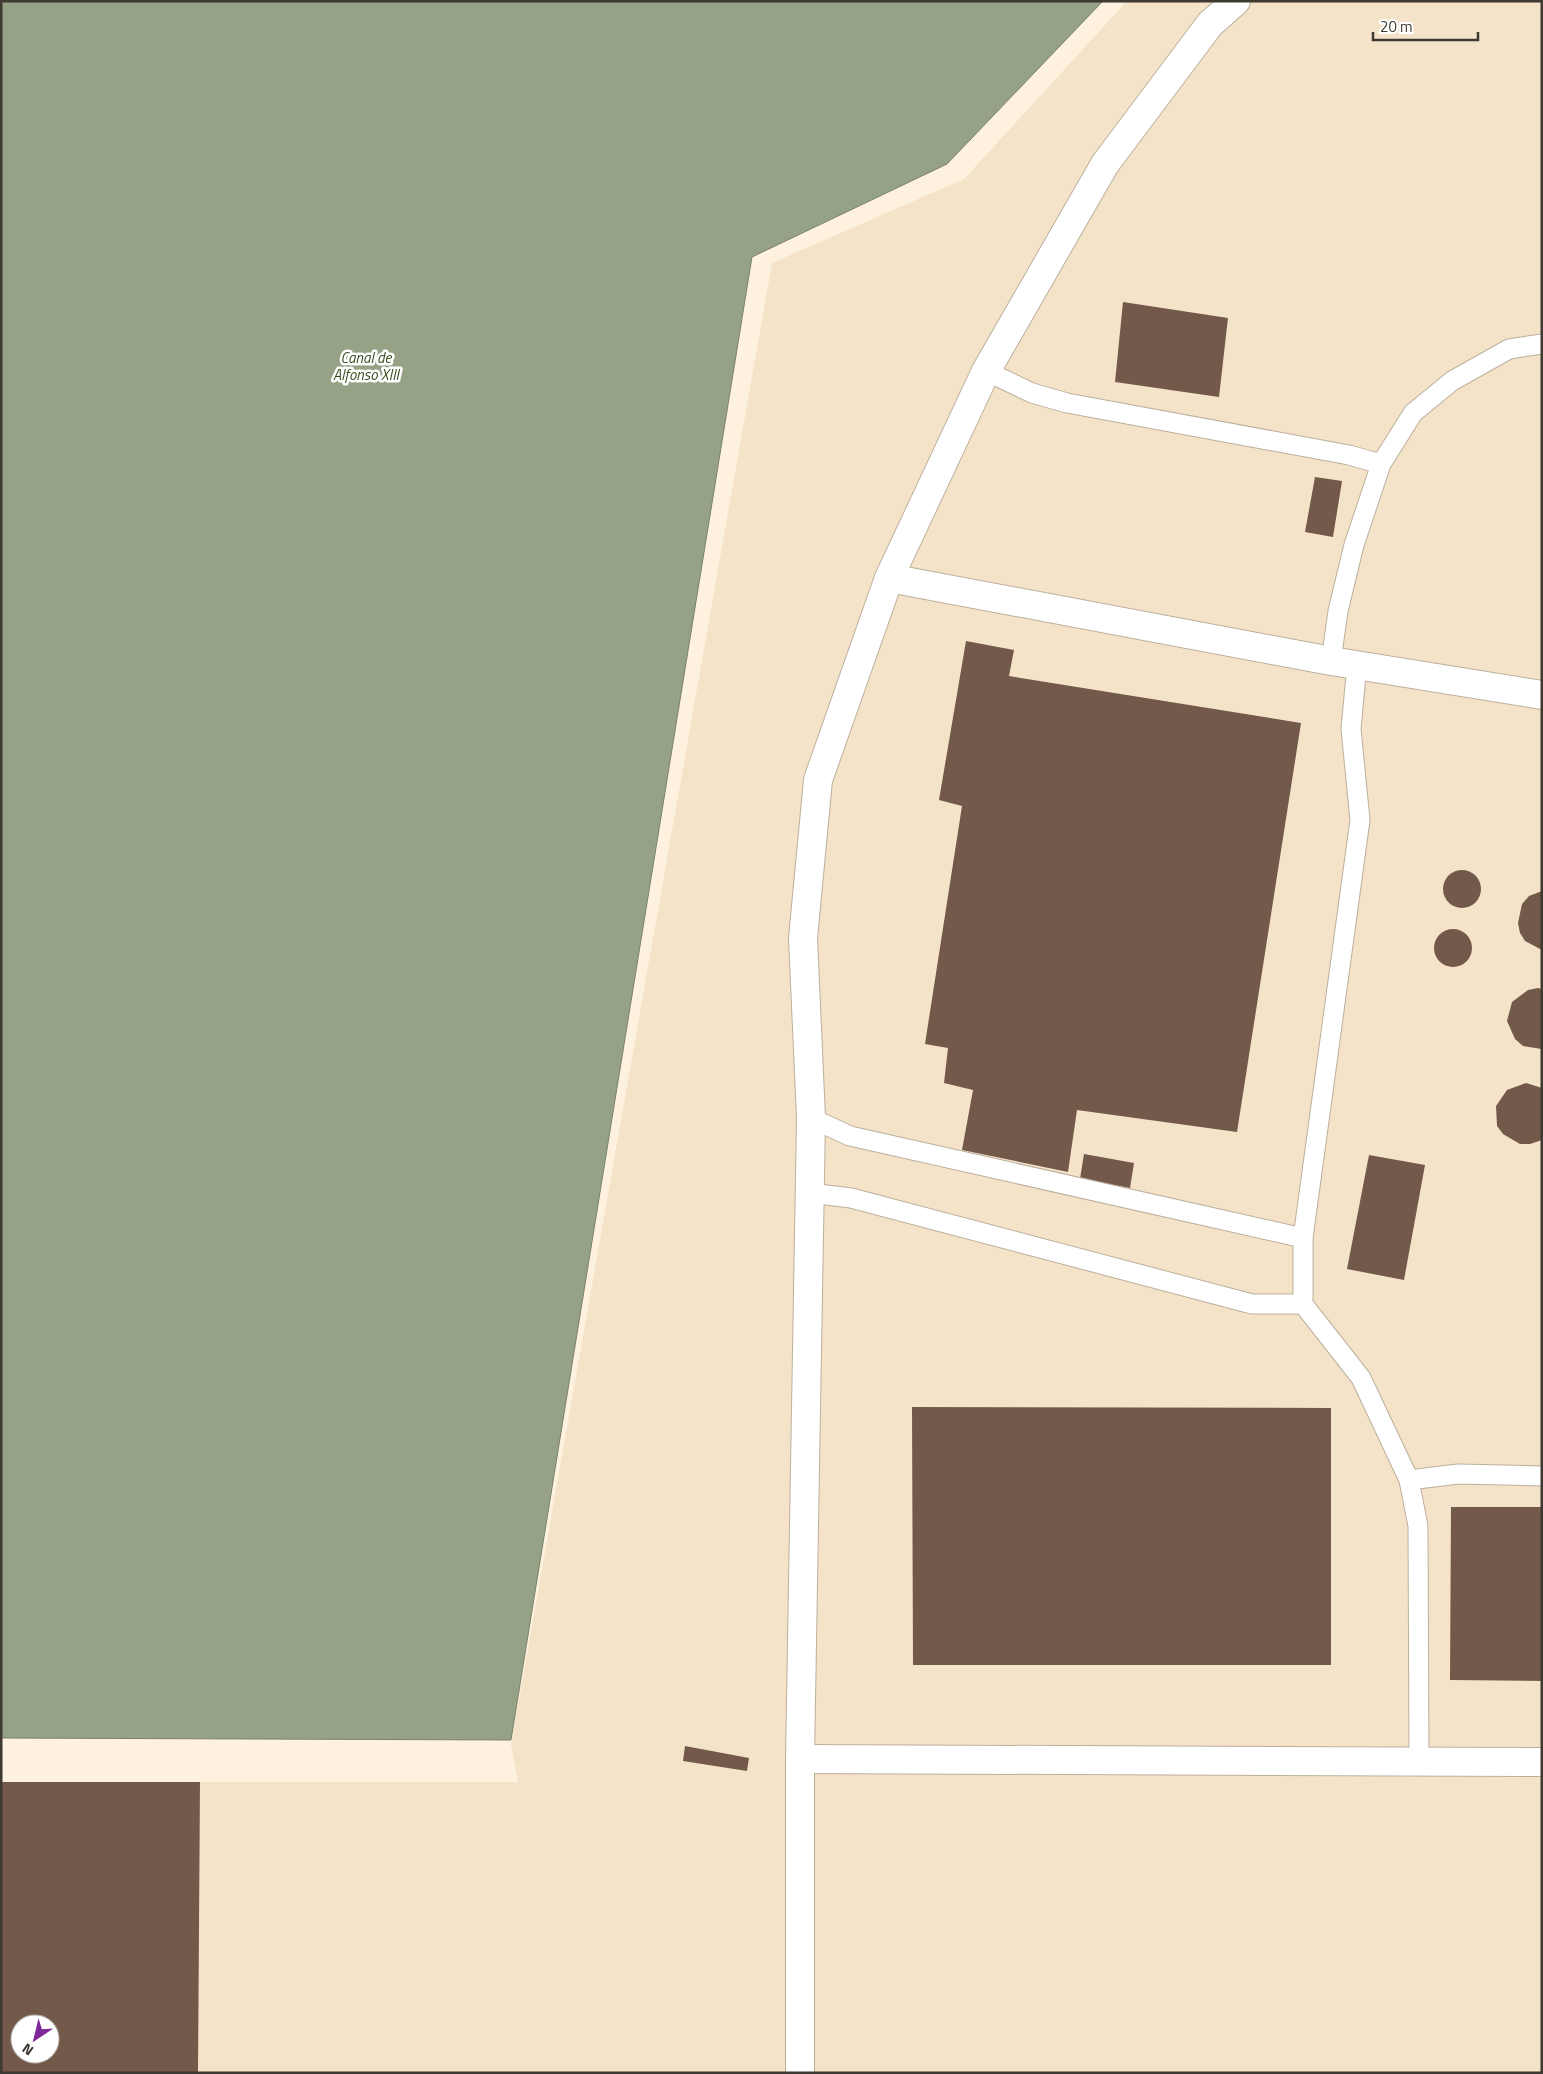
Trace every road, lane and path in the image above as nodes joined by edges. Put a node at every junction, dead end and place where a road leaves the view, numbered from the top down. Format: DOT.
graph roads {
  1 [pos="1236,1"];
  2 [pos="1542,344"];
  3 [pos="986,371"];
  4 [pos="1381,464"];
  5 [pos="890,578"];
  6 [pos="1331,662"];
  7 [pos="1357,664"];
  8 [pos="1542,694"];
  9 [pos="812,1118"];
  10 [pos="810,1193"];
  11 [pos="1303,1238"];
  12 [pos="1303,1304"];
  13 [pos="1542,1476"];
  14 [pos="1409,1480"];
  15 [pos="800,1759"];
  16 [pos="1419,1762"];
  17 [pos="1542,1762"];
  18 [pos="800,2073"];
  1 -- 3 [label="street"];
  2 -- 4 [label="lane"];
  3 -- 4 [label="lane"];
  3 -- 5 [label="street"];
  4 -- 6 [label="lane"];
  5 -- 6 [label="street"];
  5 -- 9 [label="street"];
  6 -- 7 [label="street"];
  7 -- 8 [label="street"];
  7 -- 11 [label="lane"];
  9 -- 10 [label="street"];
  9 -- 11 [label="lane"];
  10 -- 12 [label="lane"];
  10 -- 15 [label="street"];
  11 -- 12 [label="lane"];
  12 -- 14 [label="lane"];
  13 -- 14 [label="lane"];
  14 -- 16 [label="lane"];
  15 -- 16 [label="street"];
  15 -- 18 [label="street"];
  16 -- 17 [label="street"];
}
